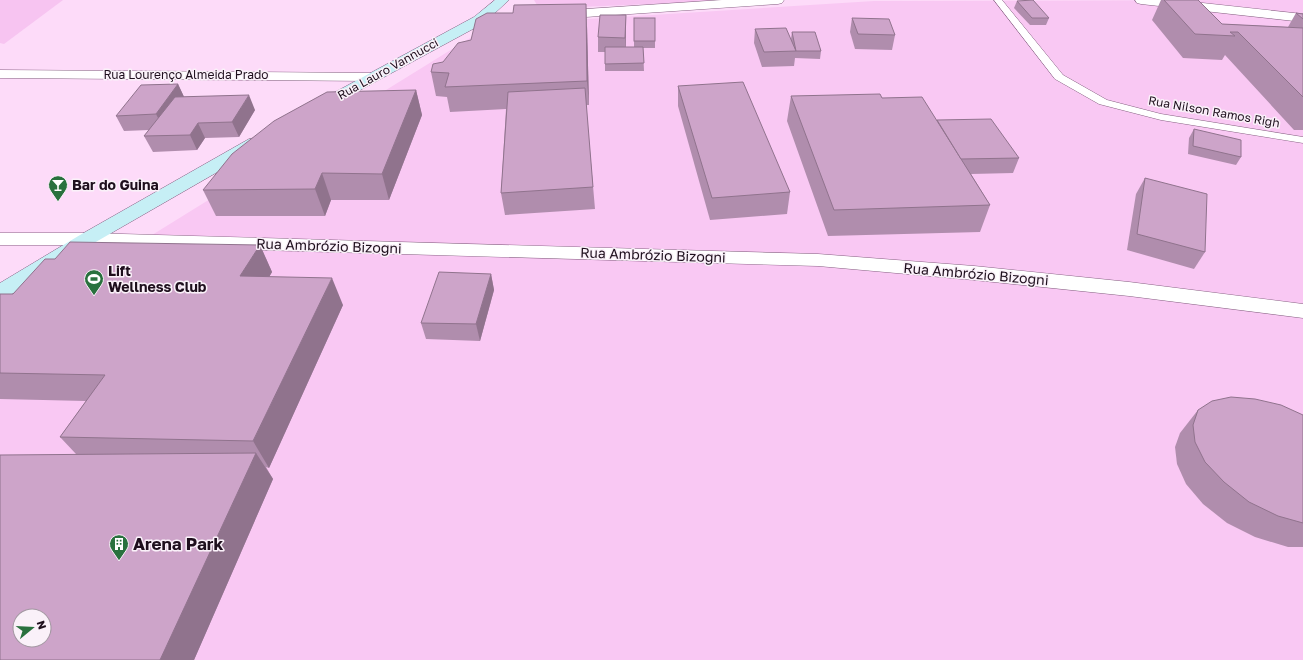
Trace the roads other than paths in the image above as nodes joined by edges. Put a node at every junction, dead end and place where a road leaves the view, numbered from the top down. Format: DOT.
graph roads {
  1 [pos="503,0"];
  2 [pos="778,0"];
  3 [pos="998,0"];
  4 [pos="1141,0"];
  5 [pos="542,16"];
  6 [pos="502,18"];
  7 [pos="1303,18"];
  8 [pos="479,20"];
  9 [pos="0,74"];
  10 [pos="372,76"];
  11 [pos="309,112"];
  12 [pos="268,136"];
  13 [pos="1303,140"];
  14 [pos="0,239"];
  15 [pos="87,239"];
  16 [pos="0,292"];
  17 [pos="1303,311"];
  1 -- 8 [label="street, Rua Lauro Vannucci"];
  2 -- 5 [label="street"];
  3 -- 13 [label="lane, Rua Nilson Ramos Righ"];
  4 -- 7 [label="street"];
  6 -- 8 [label="street"];
  8 -- 10 [label="street, Rua Lauro Vannucci"];
  9 -- 10 [label="street, Rua Lourenço Almeida Prado"];
  10 -- 11 [label="street, Rua Lauro Vannucci"];
  12 -- 15 [label="street"];
  14 -- 15 [label="street, Rua Ambrózio Bizogni"];
  15 -- 16 [label="street"];
  15 -- 17 [label="street, Rua Ambrózio Bizogni"];
}
